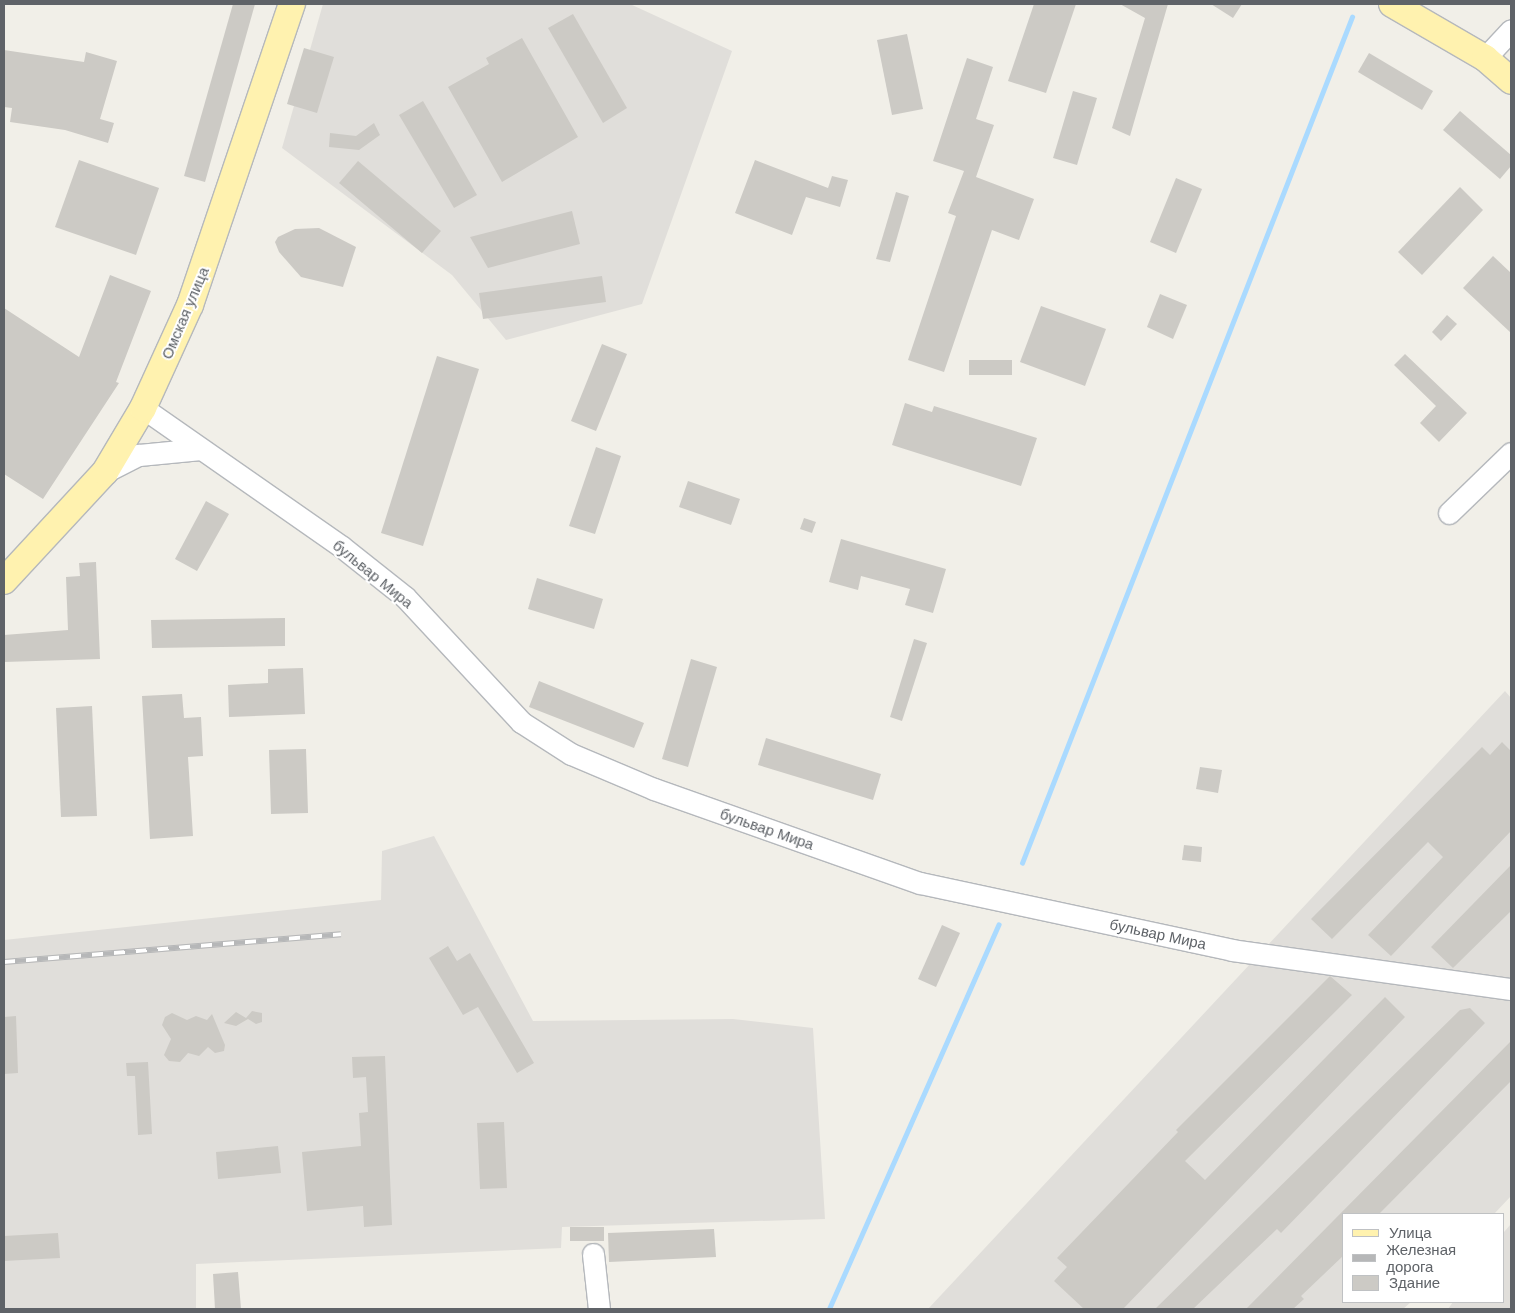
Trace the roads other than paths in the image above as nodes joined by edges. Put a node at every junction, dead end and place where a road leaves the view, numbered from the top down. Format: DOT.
graph roads {
  1 [pos="292,4"];
  2 [pos="1392,4"];
  3 [pos="1511,30"];
  4 [pos="1485,58"];
  5 [pos="1511,81"];
  6 [pos="143,408"];
  7 [pos="201,449"];
  8 [pos="1511,453"];
  9 [pos="105,472"];
  10 [pos="1449,513"];
  11 [pos="4,581"];
  12 [pos="1511,989"];
  13 [pos="593,1254"];
  14 [pos="599,1309"];
  1 -- 6 [label="main road, Омская улица"];
  2 -- 4 [label="main road"];
  3 -- 4 [label="street"];
  4 -- 5 [label="main road"];
  6 -- 7 [label="street, бульвар Мира"];
  6 -- 9 [label="main road, Омская улица"];
  7 -- 9 [label="street"];
  7 -- 12 [label="street, бульвар Мира"];
  8 -- 10 [label="street"];
  9 -- 11 [label="main road, Омская улица"];
  13 -- 14 [label="street"];
}
